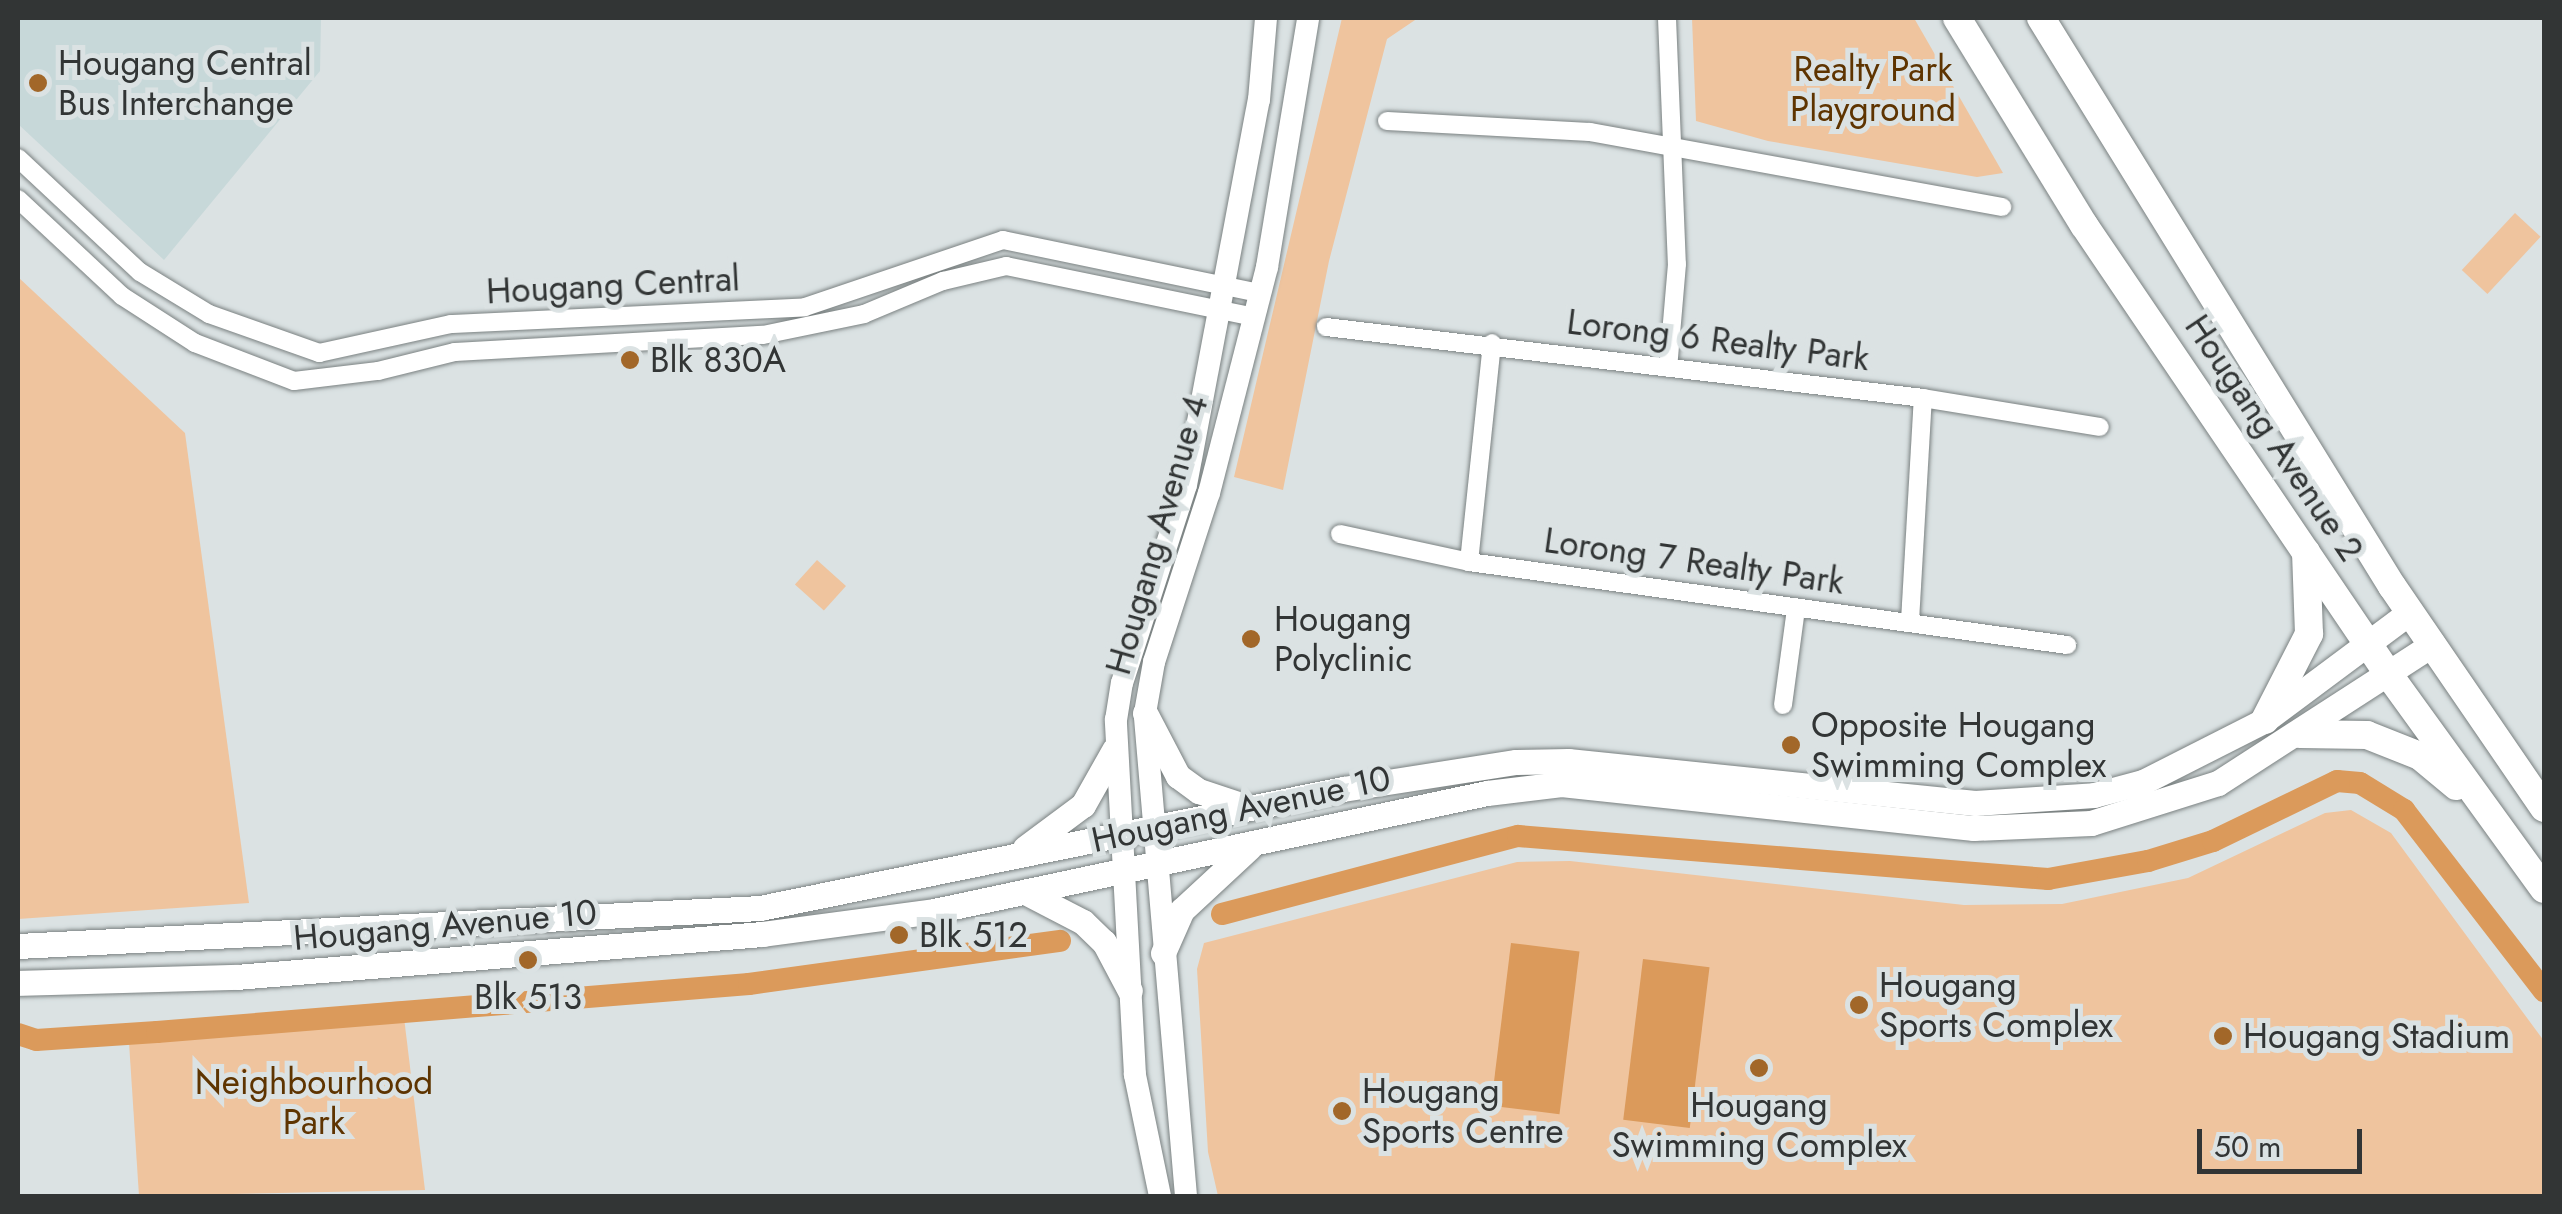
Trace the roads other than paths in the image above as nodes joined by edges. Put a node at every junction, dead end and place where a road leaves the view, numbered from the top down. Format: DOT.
graph roads {
  1 [pos="1266,18"];
  2 [pos="1308,18"];
  3 [pos="1667,18"];
  4 [pos="1958,18"];
  5 [pos="2041,18"];
  6 [pos="1387,121"];
  7 [pos="1672,148"];
  8 [pos="18,158"];
  9 [pos="18,199"];
  10 [pos="2002,207"];
  11 [pos="1223,284"];
  12 [pos="1260,293"];
  13 [pos="1218,310"];
  14 [pos="1254,317"];
  15 [pos="1326,327"];
  16 [pos="1492,342"];
  17 [pos="1668,368"];
  18 [pos="1923,398"];
  19 [pos="2100,428"];
  20 [pos="1340,534"];
  21 [pos="2305,550"];
  22 [pos="1469,562"];
  23 [pos="1796,609"];
  24 [pos="2410,612"];
  25 [pos="1910,621"];
  26 [pos="2067,644"];
  27 [pos="2369,644"];
  28 [pos="2434,644"];
  29 [pos="2389,675"];
  30 [pos="1783,705"];
  31 [pos="1145,713"];
  32 [pos="2265,720"];
  33 [pos="2300,734"];
  34 [pos="1114,750"];
  35 [pos="1250,808"];
  36 [pos="2544,808"];
  37 [pos="2484,809"];
  38 [pos="1151,828"];
  39 [pos="1120,837"];
  40 [pos="1257,842"];
  41 [pos="1013,856"];
  42 [pos="1156,864"];
  43 [pos="1122,870"];
  44 [pos="2544,889"];
  45 [pos="1023,892"];
  46 [pos="18,946"];
  47 [pos="1163,953"];
  48 [pos="18,984"];
  49 [pos="1130,990"];
  50 [pos="1160,1196"];
  51 [pos="1186,1196"];
  1 -- 11 [label="street, Hougang Avenue 4"];
  2 -- 12 [label="street, Hougang Avenue 4"];
  3 -- 7 [label="street"];
  4 -- 21 [label="highway, Hougang Avenue 2"];
  5 -- 24 [label="highway, Hougang Avenue 2"];
  6 -- 7 [label="street"];
  7 -- 10 [label="street"];
  7 -- 17 [label="street"];
  8 -- 11 [label="street, Hougang Central"];
  9 -- 13 [label="street, Hougang Central"];
  11 -- 12 [label="street, Hougang Central"];
  11 -- 13 [label="street, Hougang Avenue 4"];
  12 -- 14 [label="street, Hougang Avenue 4"];
  13 -- 14 [label="street, Hougang Central"];
  13 -- 34 [label="street, Hougang Avenue 4"];
  14 -- 31 [label="street, Hougang Avenue 4"];
  15 -- 16 [label="street, Lorong 6 Realty Park"];
  16 -- 17 [label="street, Lorong 6 Realty Park"];
  16 -- 22 [label="street"];
  17 -- 18 [label="street, Lorong 6 Realty Park"];
  18 -- 19 [label="street, Lorong 6 Realty Park"];
  18 -- 25 [label="street"];
  20 -- 22 [label="street, Lorong 7 Realty Park"];
  21 -- 27 [label="highway, Hougang Avenue 2"];
  21 -- 32 [label="highway"];
  22 -- 23 [label="street, Lorong 7 Realty Park"];
  23 -- 25 [label="street, Lorong 7 Realty Park"];
  23 -- 30 [label="street"];
  24 -- 27 [label="main road, Hougang Avenue 10"];
  24 -- 28 [label="highway, Hougang Avenue 2"];
  25 -- 26 [label="street, Lorong 7 Realty Park"];
  27 -- 29 [label="highway, Hougang Avenue 2"];
  27 -- 32 [label="main road, Hougang Avenue 10"];
  28 -- 29 [label="main road, Hougang Avenue 10"];
  28 -- 36 [label="highway, Hougang Avenue 2"];
  29 -- 33 [label="main road, Hougang Avenue 10"];
  29 -- 37 [label="highway, Hougang Avenue 2"];
  31 -- 35 [label="main road"];
  31 -- 38 [label="street, Hougang Avenue 4"];
  32 -- 35 [label="main road, Hougang Avenue 10"];
  33 -- 37 [label="highway"];
  33 -- 40 [label="main road, Hougang Avenue 10"];
  34 -- 39 [label="street, Hougang Avenue 4"];
  34 -- 41 [label="main road"];
  35 -- 38 [label="main road, Hougang Avenue 10"];
  37 -- 44 [label="highway, Hougang Avenue 2"];
  38 -- 39 [label="main road, Hougang Avenue 10"];
  38 -- 42 [label="street, Hougang Avenue 4"];
  39 -- 41 [label="main road, Hougang Avenue 10"];
  39 -- 43 [label="street, Hougang Avenue 4"];
  40 -- 42 [label="main road, Hougang Avenue 10"];
  40 -- 47 [label="main road"];
  41 -- 46 [label="main road, Hougang Avenue 10"];
  42 -- 43 [label="main road, Hougang Avenue 10"];
  42 -- 47 [label="street, Hougang Avenue 4"];
  43 -- 45 [label="main road, Hougang Avenue 10"];
  43 -- 49 [label="street, Hougang Avenue 4"];
  45 -- 48 [label="main road, Hougang Avenue 10"];
  45 -- 49 [label="main road"];
  47 -- 51 [label="street, Hougang Avenue 4"];
  49 -- 50 [label="street, Hougang Avenue 4"];
}
